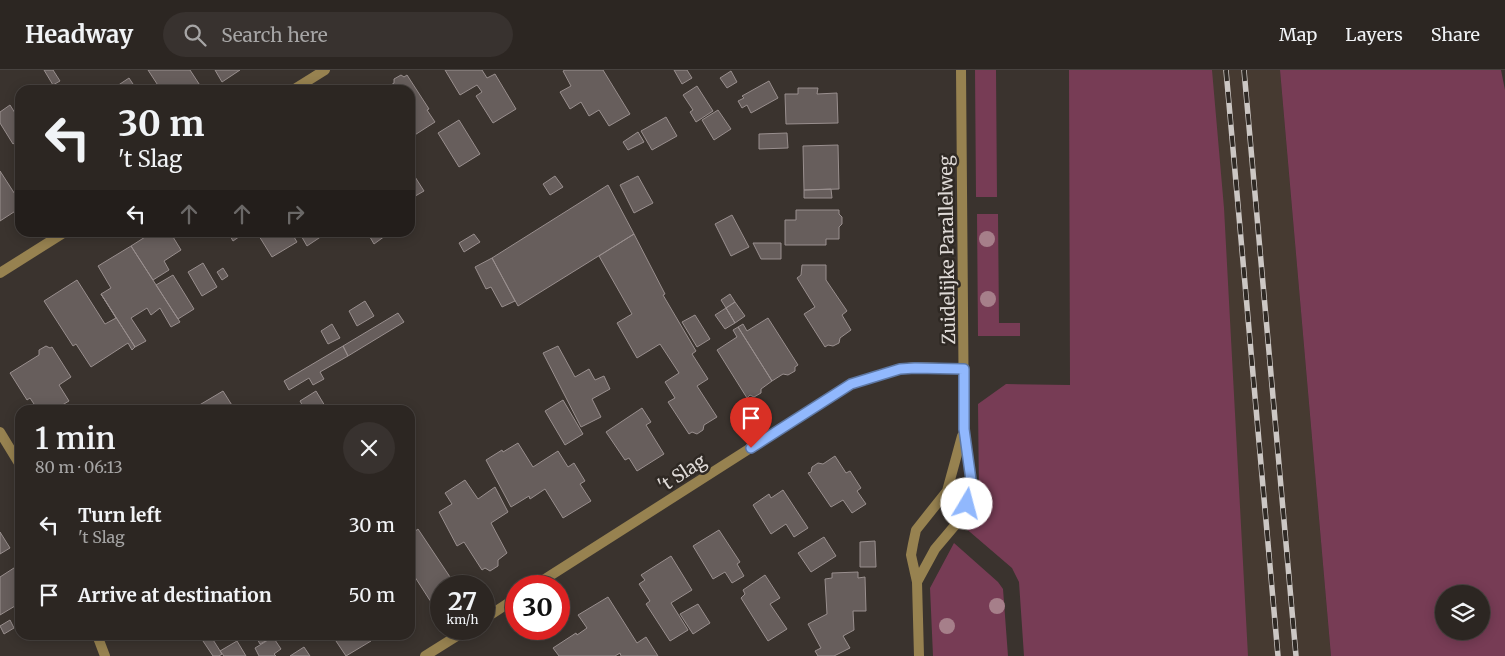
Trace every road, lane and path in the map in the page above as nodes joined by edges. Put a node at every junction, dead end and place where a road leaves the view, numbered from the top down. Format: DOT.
graph roads {
  1 [pos="325,70"];
  2 [pos="961,70"];
  3 [pos="301,85"];
  4 [pos="57,237"];
  5 [pos="0,273"];
  6 [pos="964,369"];
  7 [pos="964,429"];
  8 [pos="0,432"];
  9 [pos="15,457"];
  10 [pos="551,575"];
  11 [pos="918,582"];
  12 [pos="99,640"];
  13 [pos="450,640"];
  14 [pos="105,656"];
  15 [pos="425,656"];
  16 [pos="919,656"];
  1 -- 3 [label="street"];
  2 -- 6 [label="street, Zuidelijke Parallelweg"];
  4 -- 5 [label="street"];
  6 -- 7 [label="street, Zuidelijke Parallelweg"];
  6 -- 10 [label="street, 't Slag"];
  7 -- 11 [label="street, Zuidelijke Parallelweg"];
  7 -- 11 [label="street, Zuidelijke Parallelweg"];
  8 -- 9 [label="street"];
  11 -- 16 [label="street, Zuidelijke Parallelweg"];
  12 -- 14 [label="street"];
  13 -- 15 [label="street"];
}
